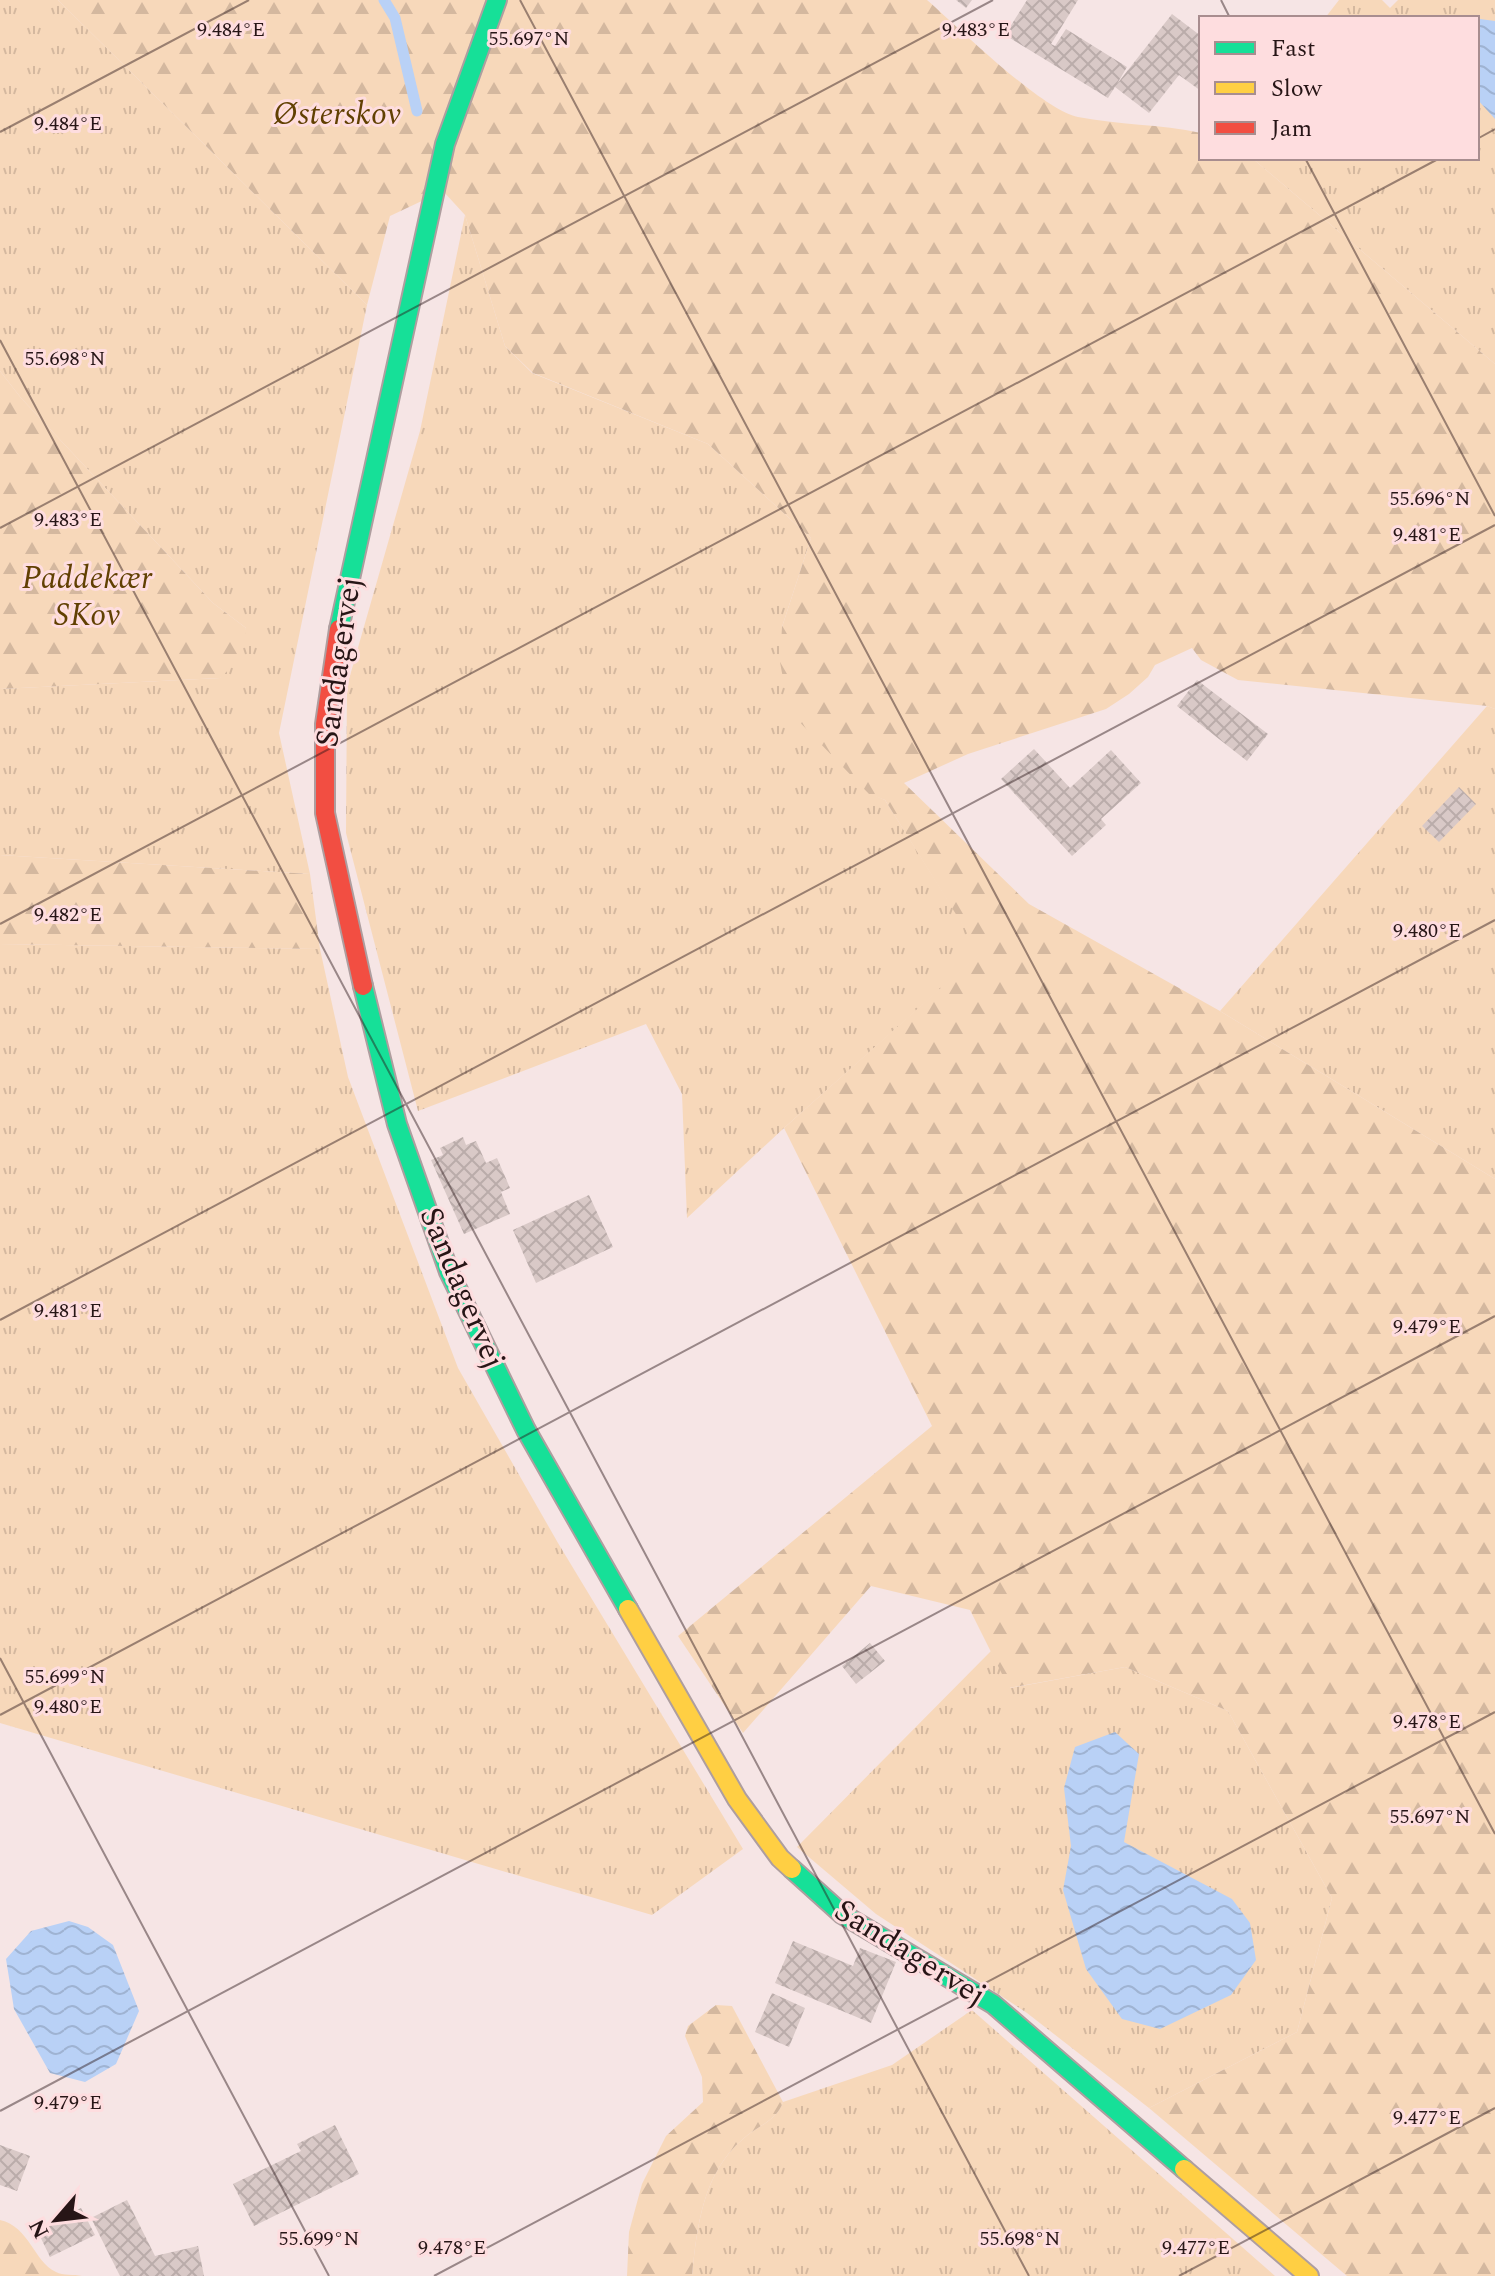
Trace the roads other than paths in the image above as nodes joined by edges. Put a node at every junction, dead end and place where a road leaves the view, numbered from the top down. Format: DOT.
graph roads {
  1 [pos="497,0"];
  2 [pos="1309,2276"];
  1 -- 2 [label="street, Sandagervej"];
}
